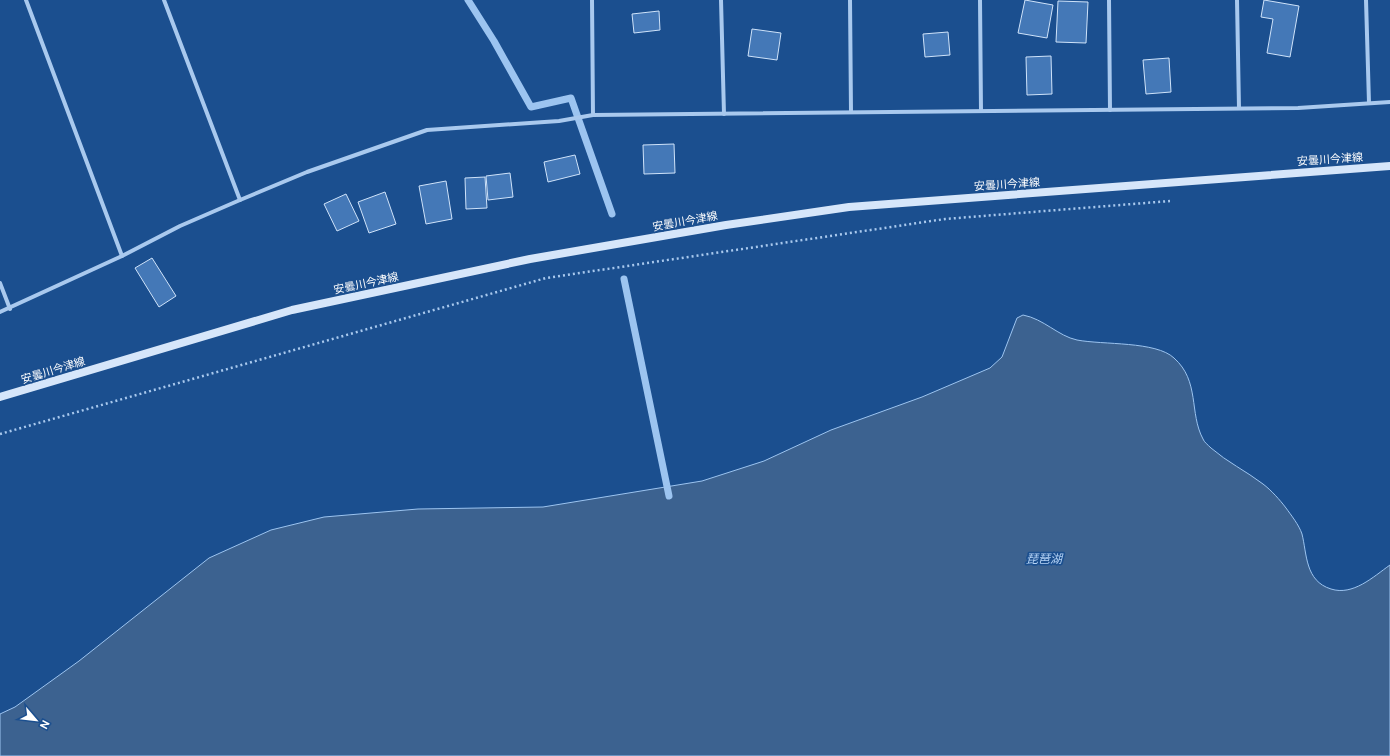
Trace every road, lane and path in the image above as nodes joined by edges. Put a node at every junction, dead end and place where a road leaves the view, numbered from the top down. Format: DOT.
graph roads {
  1 [pos="26,0"];
  2 [pos="164,0"];
  3 [pos="592,0"];
  4 [pos="721,0"];
  5 [pos="850,0"];
  6 [pos="980,0"];
  7 [pos="1109,0"];
  8 [pos="1237,0"];
  9 [pos="1366,0"];
  10 [pos="1390,102"];
  11 [pos="1369,103"];
  12 [pos="1240,108"];
  13 [pos="1110,110"];
  14 [pos="981,111"];
  15 [pos="852,112"];
  16 [pos="724,114"];
  17 [pos="593,115"];
  18 [pos="1390,166"];
  19 [pos="240,200"];
  20 [pos="1175,201"];
  21 [pos="122,256"];
  22 [pos="0,283"];
  23 [pos="10,309"];
  24 [pos="0,312"];
  25 [pos="0,397"];
  26 [pos="0,434"];
  1 -- 21 [label="street"];
  2 -- 19 [label="street"];
  3 -- 17 [label="street"];
  4 -- 16 [label="street"];
  5 -- 15 [label="street"];
  6 -- 14 [label="street"];
  7 -- 13 [label="street"];
  8 -- 12 [label="street"];
  9 -- 11 [label="street"];
  10 -- 11 [label="street"];
  11 -- 12 [label="street"];
  12 -- 13 [label="street"];
  13 -- 14 [label="street"];
  14 -- 15 [label="street"];
  15 -- 16 [label="street"];
  16 -- 17 [label="street"];
  17 -- 19 [label="street"];
  18 -- 25 [label="main road, 安曇川今津線"];
  19 -- 21 [label="street"];
  20 -- 26 [label="path"];
  21 -- 23 [label="street"];
  22 -- 23 [label="street"];
  23 -- 24 [label="street"];
}
